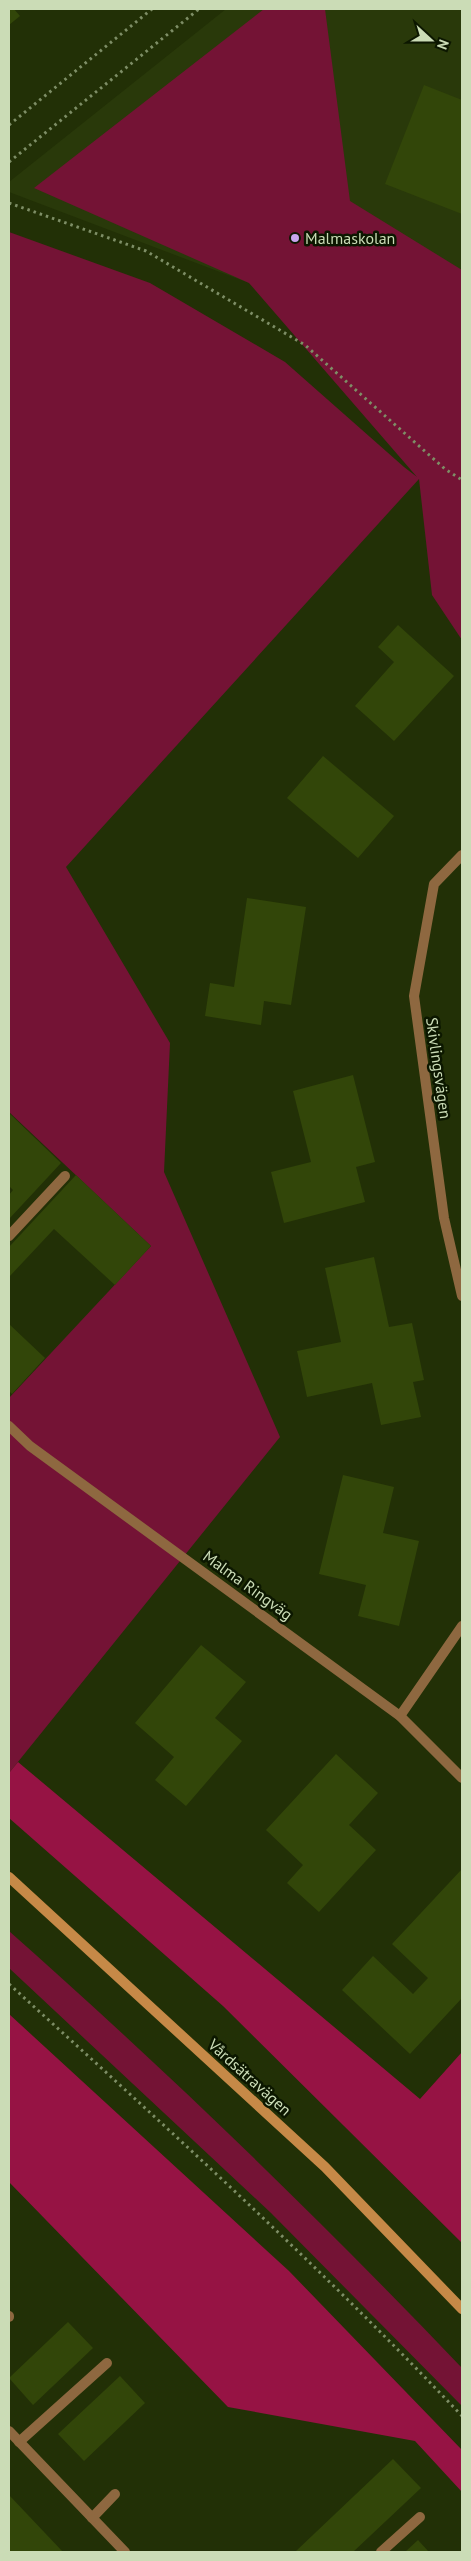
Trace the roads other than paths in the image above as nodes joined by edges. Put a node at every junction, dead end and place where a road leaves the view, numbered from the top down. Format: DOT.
graph roads {
  1 [pos="462,855"];
  2 [pos="65,1176"];
  3 [pos="9,1236"];
  4 [pos="462,1296"];
  5 [pos="9,1426"];
  6 [pos="462,1626"];
  7 [pos="400,1716"];
  8 [pos="462,1778"];
  9 [pos="9,1877"];
  10 [pos="462,2309"];
  11 [pos="107,2363"];
  12 [pos="9,2431"];
  13 [pos="19,2442"];
  14 [pos="115,2494"];
  15 [pos="420,2517"];
  16 [pos="92,2518"];
  17 [pos="125,2552"];
  18 [pos="381,2552"];
  1 -- 4 [label="street, Skivlingsvägen"];
  2 -- 3 [label="street"];
  5 -- 7 [label="street, Malma Ringväg"];
  6 -- 7 [label="street"];
  7 -- 8 [label="street, Malma Ringväg"];
  9 -- 10 [label="main road, Vårdsätravägen"];
  11 -- 13 [label="street"];
  12 -- 13 [label="street"];
  13 -- 16 [label="street"];
  14 -- 16 [label="street"];
  15 -- 18 [label="street"];
  16 -- 17 [label="street"];
}
